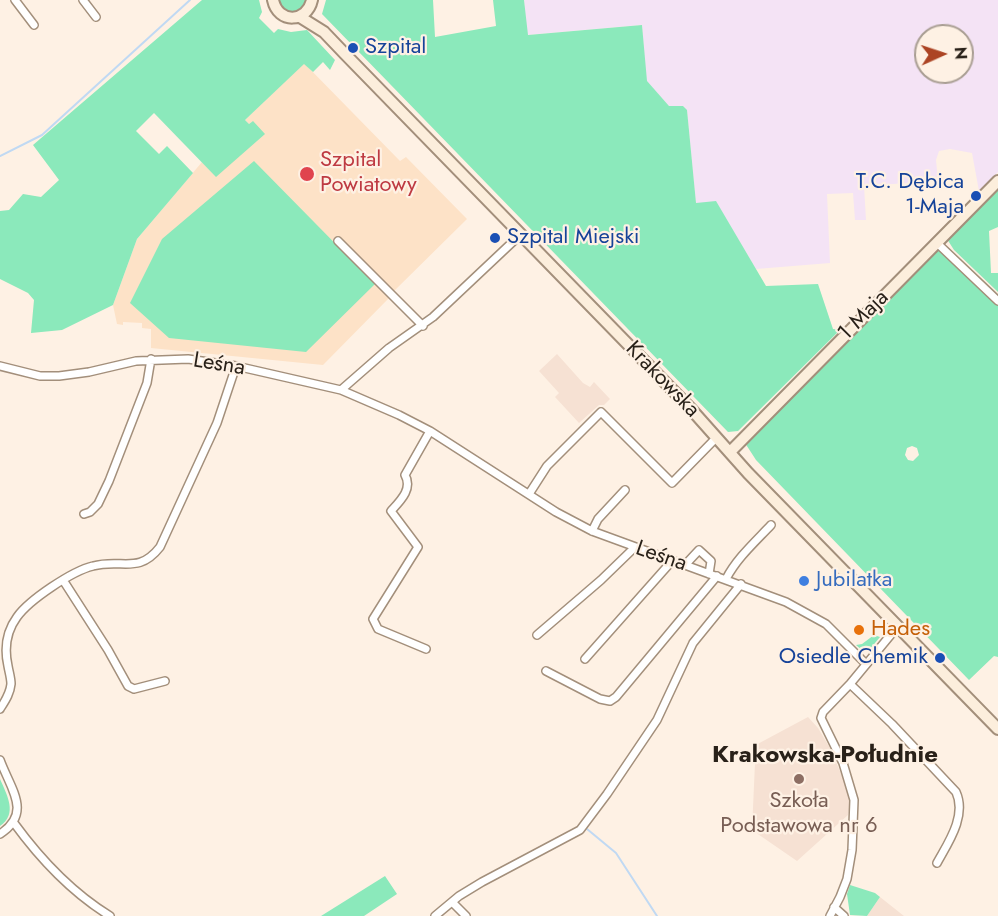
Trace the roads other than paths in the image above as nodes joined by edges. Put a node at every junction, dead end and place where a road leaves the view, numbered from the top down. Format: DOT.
graph roads {
  1 [pos="15,0"];
  2 [pos="83,0"];
  3 [pos="273,0"];
  4 [pos="312,3"];
  5 [pos="300,16"];
  6 [pos="96,17"];
  7 [pos="34,25"];
  8 [pos="324,32"];
  9 [pos="998,182"];
  10 [pos="520,235"];
  11 [pos="338,241"];
  12 [pos="937,243"];
  13 [pos="998,301"];
  14 [pos="423,326"];
  15 [pos="151,359"];
  16 [pos="0,366"];
  17 [pos="236,366"];
  18 [pos="341,390"];
  19 [pos="430,431"];
  20 [pos="717,437"];
  21 [pos="730,452"];
  22 [pos="625,490"];
  23 [pos="529,494"];
  24 [pos="84,514"];
  25 [pos="771,525"];
  26 [pos="592,531"];
  27 [pos="633,548"];
  28 [pos="672,561"];
  29 [pos="685,565"];
  30 [pos="709,573"];
  31 [pos="717,576"];
  32 [pos="726,579"];
  33 [pos="63,580"];
  34 [pos="741,584"];
  35 [pos="898,626"];
  36 [pos="537,635"];
  37 [pos="426,649"];
  38 [pos="585,659"];
  39 [pos="866,664"];
  40 [pos="546,671"];
  41 [pos="165,681"];
  42 [pos="850,684"];
  43 [pos="0,709"];
  44 [pos="998,729"];
  45 [pos="0,760"];
  46 [pos="14,823"];
  47 [pos="0,834"];
  48 [pos="937,863"];
  49 [pos="452,902"];
  50 [pos="834,907"];
  51 [pos="110,916"];
  52 [pos="435,916"];
  53 [pos="466,916"];
  54 [pos="830,916"];
  55 [pos="844,916"];
  1 -- 7 [label="street"];
  2 -- 6 [label="street"];
  3 -- 5 [label="street, Krakowska"];
  4 -- 5 [label="street"];
  4 -- 8 [label="street, Krakowska"];
  5 -- 8 [label="street, Krakowska"];
  8 -- 10 [label="street, Krakowska"];
  9 -- 12 [label="street, 1 Maja"];
  10 -- 14 [label="street"];
  10 -- 20 [label="street, Krakowska"];
  11 -- 14 [label="street"];
  12 -- 13 [label="street"];
  12 -- 21 [label="street, 1 Maja"];
  14 -- 18 [label="street"];
  15 -- 16 [label="street, Leśna"];
  15 -- 17 [label="street, Leśna"];
  15 -- 24 [label="street"];
  17 -- 18 [label="street, Leśna"];
  17 -- 33 [label="street"];
  18 -- 19 [label="street, Leśna"];
  19 -- 23 [label="street, Leśna"];
  19 -- 37 [label="street"];
  20 -- 21 [label="street, Krakowska"];
  20 -- 23 [label="street"];
  21 -- 35 [label="street, Krakowska"];
  22 -- 26 [label="street"];
  23 -- 26 [label="street, Leśna"];
  25 -- 32 [label="street"];
  26 -- 27 [label="street, Leśna"];
  27 -- 28 [label="street, Leśna"];
  27 -- 36 [label="street"];
  28 -- 29 [label="street, Leśna"];
  28 -- 38 [label="street"];
  29 -- 30 [label="street, Leśna"];
  29 -- 30 [label="street"];
  30 -- 31 [label="street, Leśna"];
  31 -- 32 [label="street, Leśna"];
  31 -- 40 [label="street"];
  32 -- 34 [label="street, Leśna"];
  33 -- 41 [label="street"];
  33 -- 43 [label="street"];
  34 -- 39 [label="street, Leśna"];
  34 -- 49 [label="street"];
  35 -- 39 [label="street"];
  35 -- 44 [label="street, Krakowska"];
  39 -- 42 [label="street"];
  42 -- 48 [label="street"];
  42 -- 50 [label="street"];
  45 -- 46 [label="street"];
  46 -- 47 [label="street"];
  46 -- 51 [label="street"];
  49 -- 52 [label="street"];
  49 -- 53 [label="street"];
  50 -- 54 [label="street"];
  50 -- 55 [label="street"];
}
